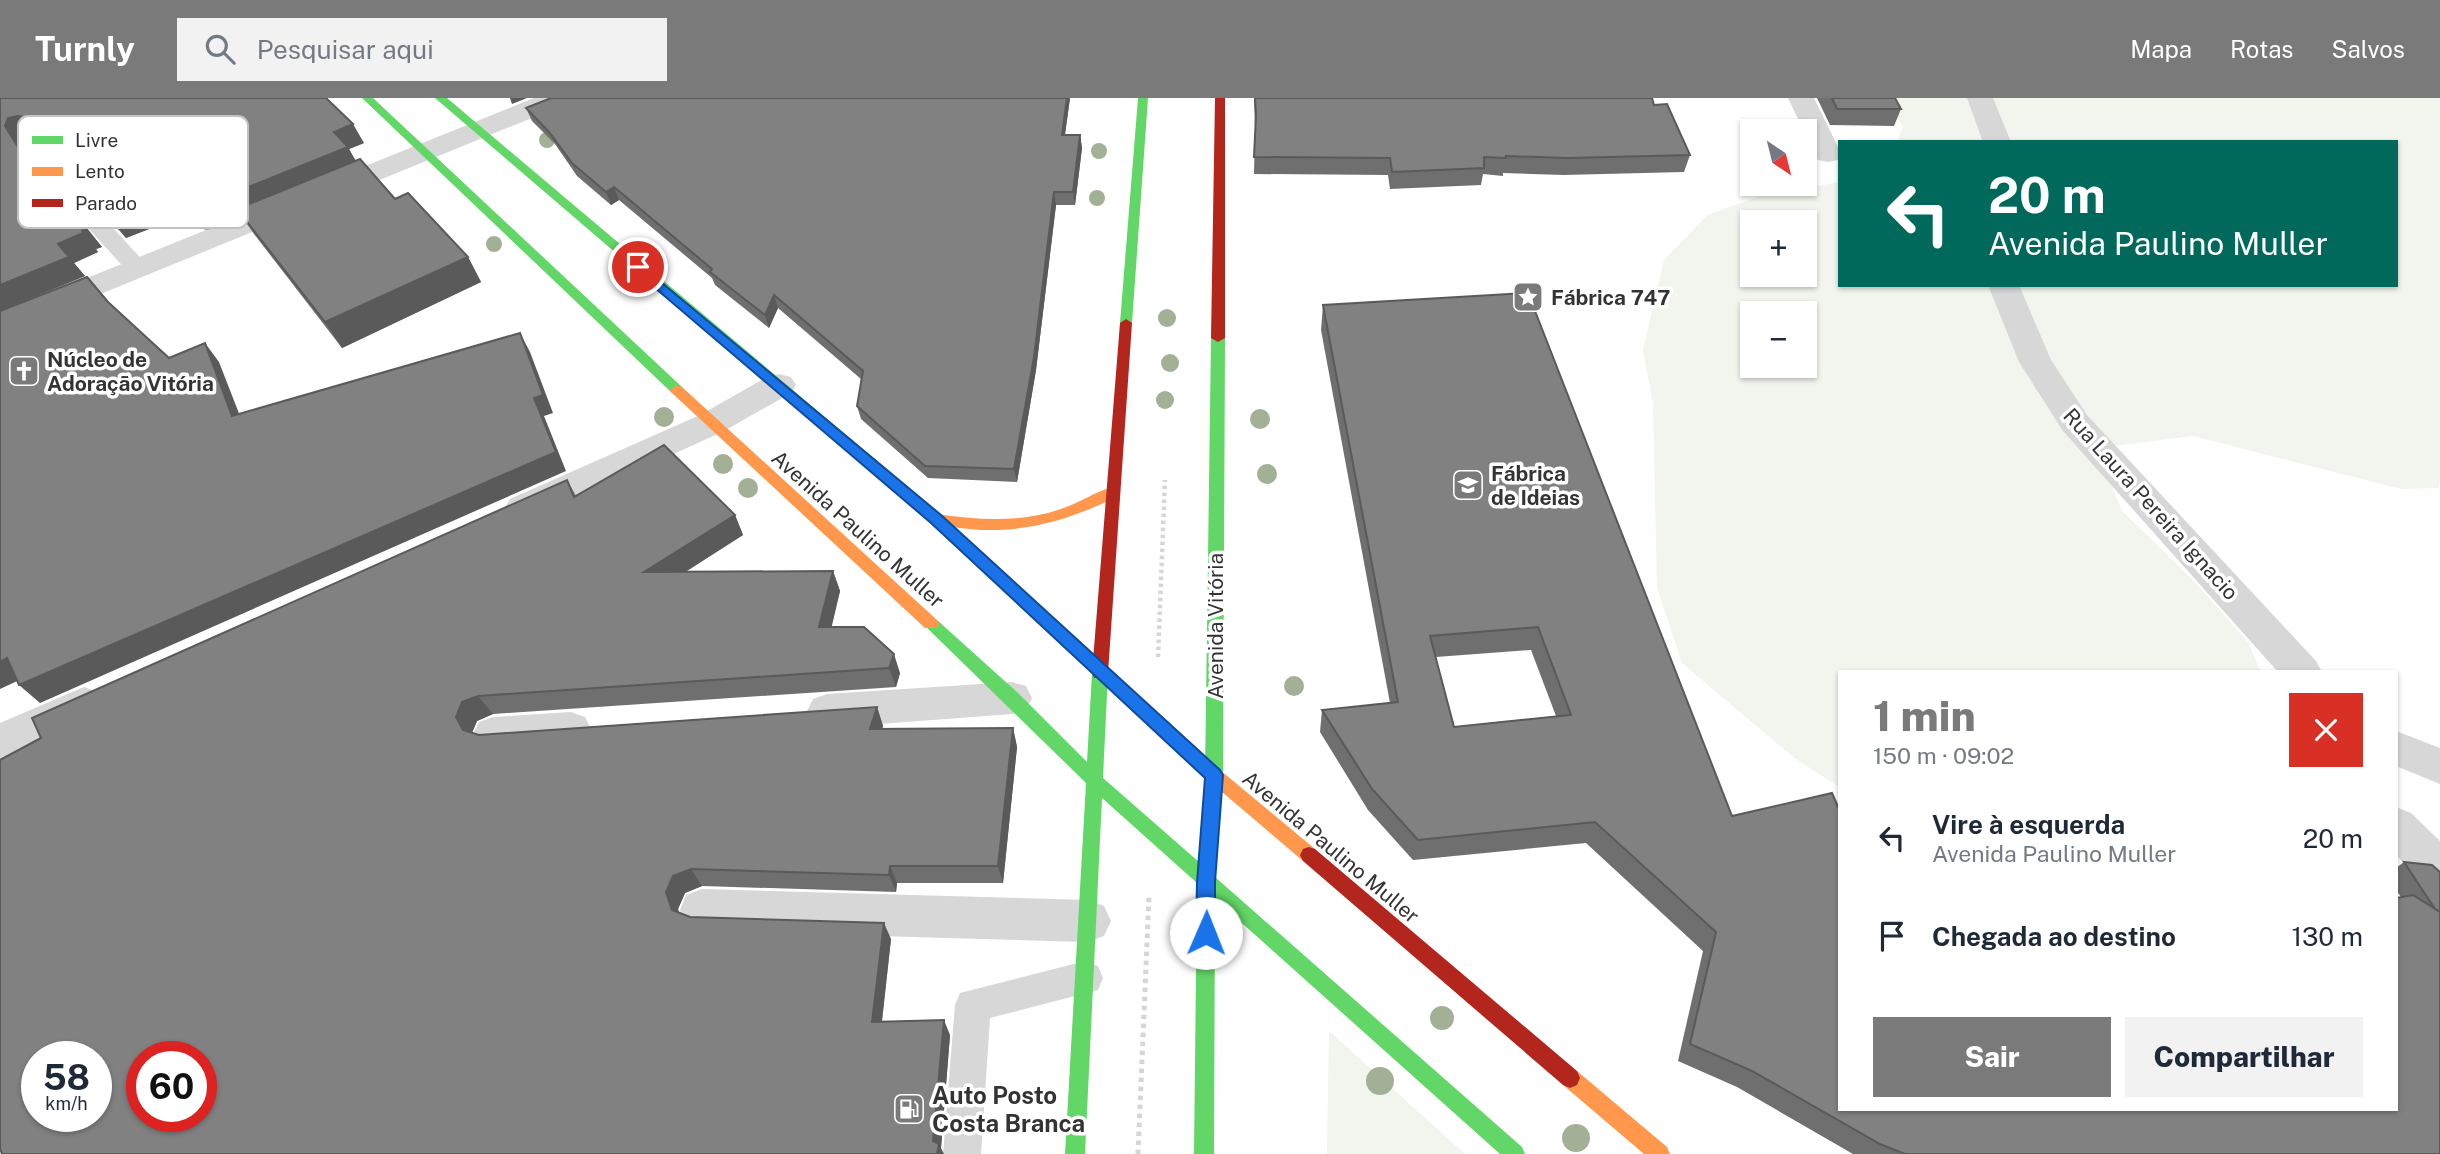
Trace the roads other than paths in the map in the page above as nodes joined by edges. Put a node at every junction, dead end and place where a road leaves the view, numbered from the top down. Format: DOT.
graph roads {
  1 [pos="366,98"];
  2 [pos="440,98"];
  3 [pos="557,98"];
  4 [pos="1143,98"];
  5 [pos="1220,98"];
  6 [pos="1801,98"];
  7 [pos="1980,98"];
  8 [pos="477,132"];
  9 [pos="1996,140"];
  10 [pos="425,152"];
  11 [pos="1828,154"];
  12 [pos="248,224"];
  13 [pos="101,228"];
  14 [pos="239,228"];
  15 [pos="138,269"];
  16 [pos="2004,287"];
  17 [pos="0,326"];
  18 [pos="779,385"];
  19 [pos="712,424"];
  20 [pos="1112,492"];
  21 [pos="936,519"];
  22 [pos="496,520"];
  23 [pos="2300,670"];
  24 [pos="1100,671"];
  25 [pos="114,691"];
  26 [pos="1012,698"];
  27 [pos="793,713"];
  28 [pos="602,727"];
  29 [pos="493,734"];
  30 [pos="0,742"];
  31 [pos="2398,749"];
  32 [pos="2440,766"];
  33 [pos="1214,775"];
  34 [pos="1096,782"];
  35 [pos="2398,828"];
  36 [pos="2440,870"];
  37 [pos="1206,882"];
  38 [pos="702,910"];
  39 [pos="1088,921"];
  40 [pos="1085,978"];
  41 [pos="962,1154"];
  42 [pos="1074,1154"];
  43 [pos="1204,1154"];
  44 [pos="1515,1154"];
  45 [pos="1660,1154"];
  1 -- 10 [label="main road, Avenida Paulino Muller"];
  2 -- 8 [label="main road, Avenida Paulino Muller"];
  3 -- 8 [label="street"];
  4 -- 20 [label="main road"];
  5 -- 33 [label="main road, Avenida Vitória"];
  6 -- 11 [label="street"];
  7 -- 9 [label="street"];
  8 -- 10 [label="street"];
  8 -- 18 [label="main road, Avenida Paulino Muller"];
  10 -- 12 [label="street"];
  10 -- 19 [label="main road, Avenida Paulino Muller"];
  13 -- 15 [label="lane"];
  14 -- 15 [label="street"];
  15 -- 17 [label="street"];
  16 -- 23 [label="street, Rua Laura Pereira Ignacio"];
  18 -- 19 [label="street"];
  18 -- 21 [label="main road, Avenida Paulino Muller"];
  19 -- 22 [label="street"];
  19 -- 26 [label="main road, Avenida Paulino Muller"];
  20 -- 21 [label="main road"];
  20 -- 24 [label="main road"];
  21 -- 24 [label="main road, Avenida Paulino Muller"];
  24 -- 33 [label="main road, Avenida Paulino Muller"];
  24 -- 34 [label="main road"];
  25 -- 30 [label="street"];
  26 -- 27 [label="street"];
  26 -- 34 [label="main road, Avenida Paulino Muller"];
  28 -- 29 [label="street"];
  31 -- 32 [label="street"];
  33 -- 37 [label="main road, Avenida Vitória"];
  33 -- 45 [label="main road, Avenida Paulino Muller"];
  34 -- 37 [label="main road, Avenida Paulino Muller"];
  34 -- 39 [label="main road"];
  35 -- 36 [label="street"];
  37 -- 43 [label="main road, Avenida Vitória"];
  37 -- 44 [label="main road, Avenida Paulino Muller"];
  38 -- 39 [label="street"];
  39 -- 40 [label="main road"];
  40 -- 41 [label="lane"];
  40 -- 42 [label="main road"];
}
